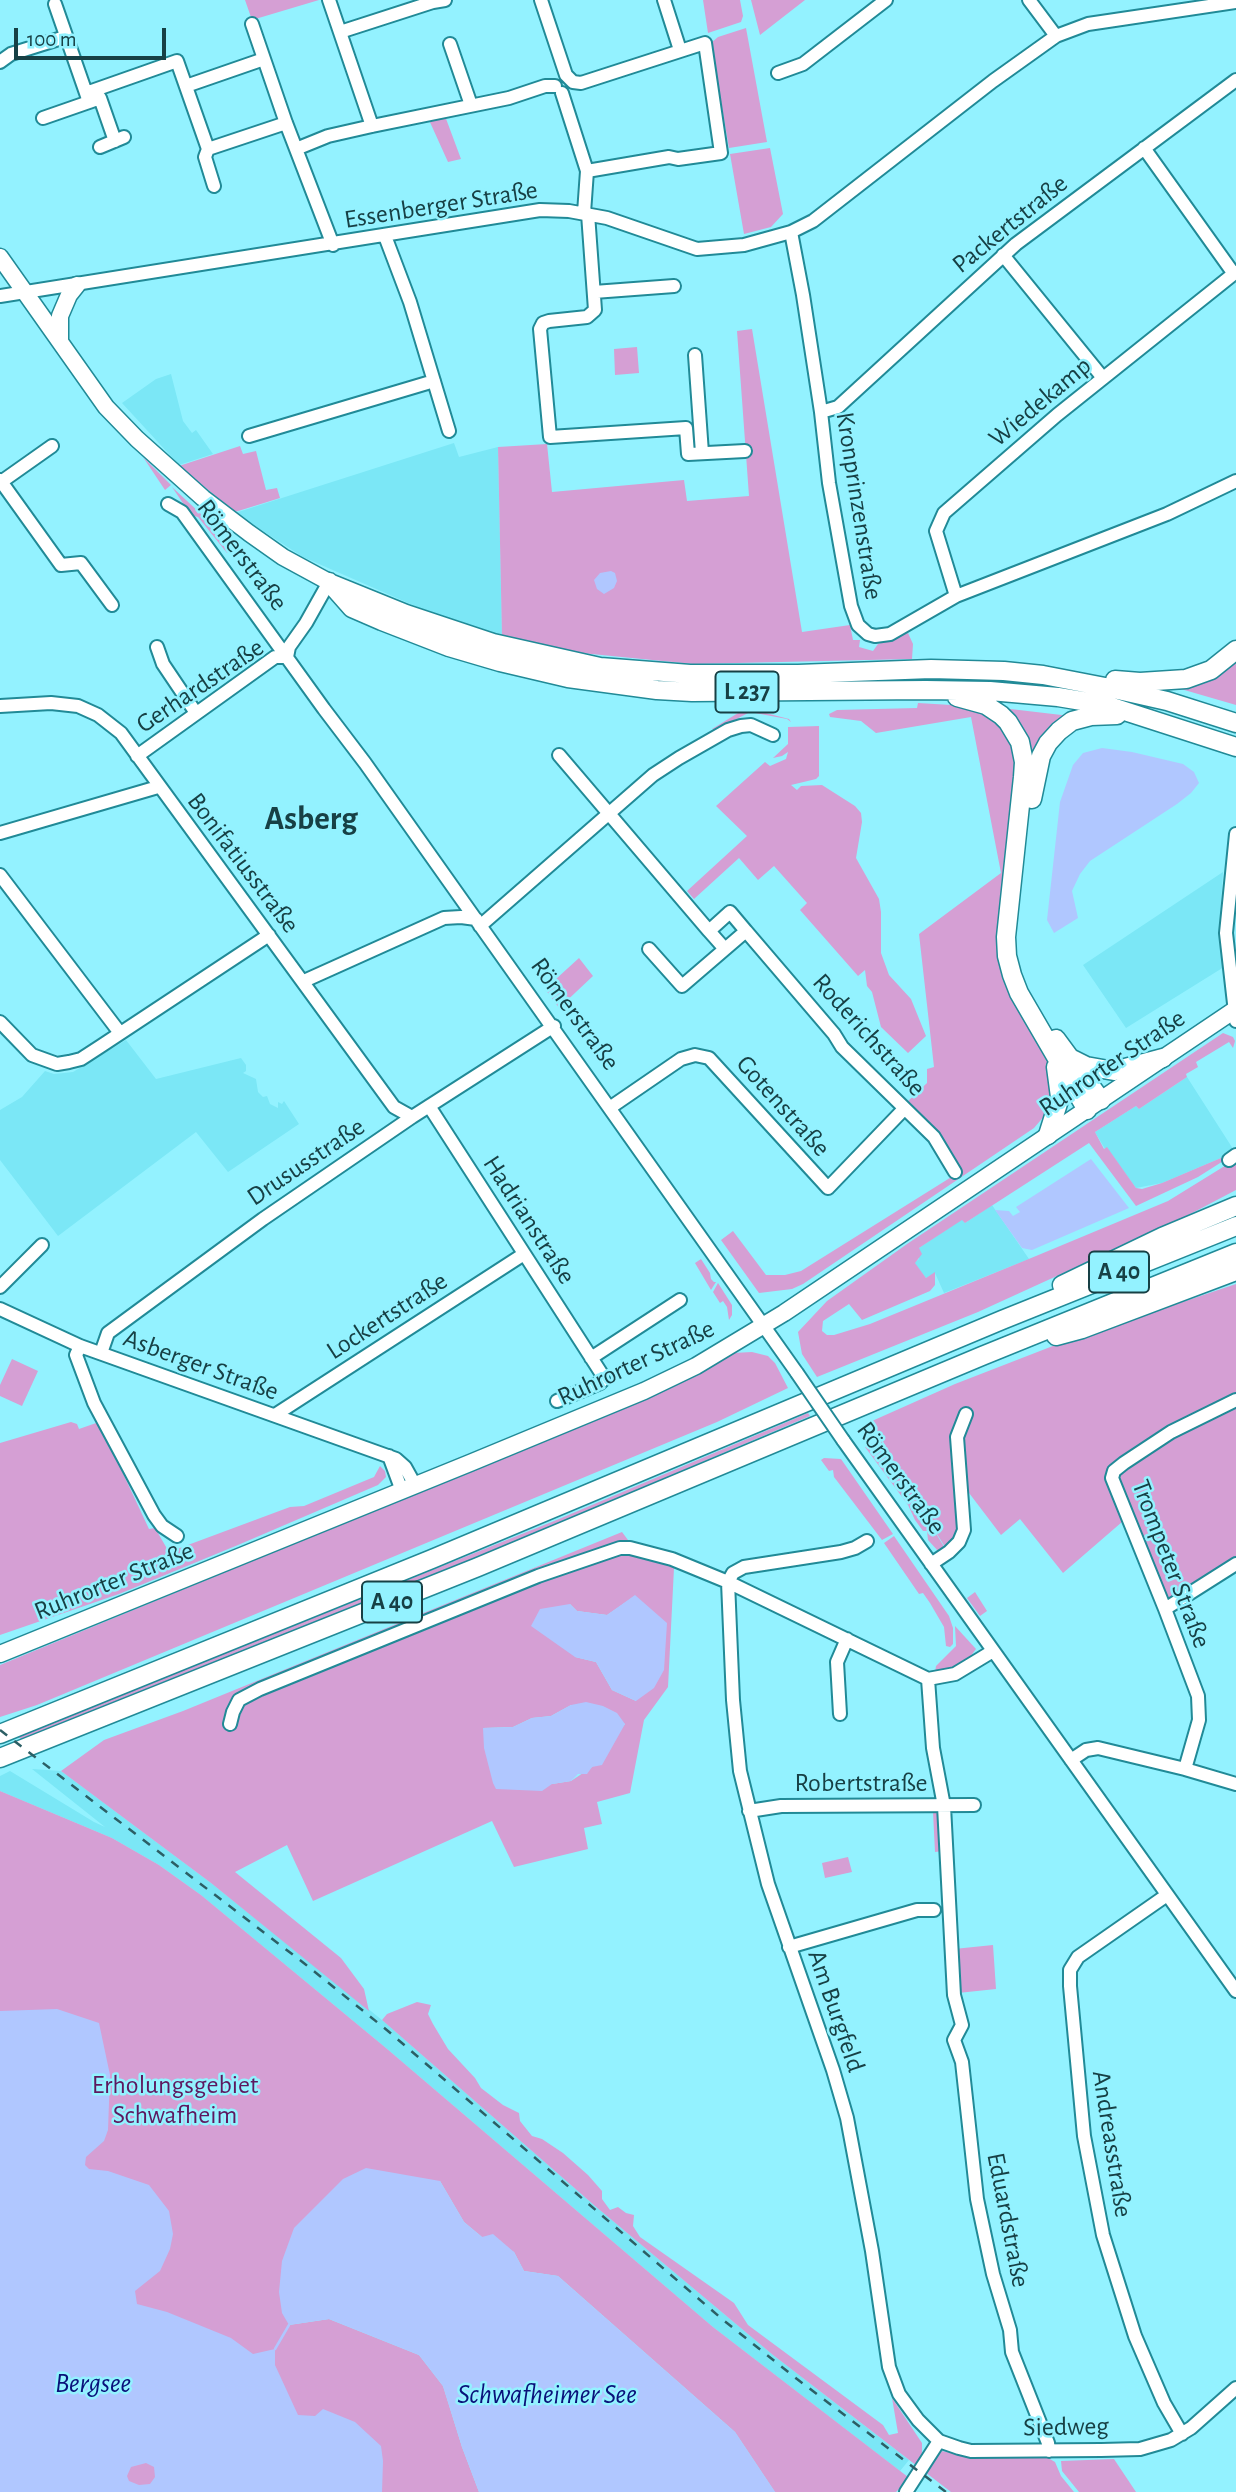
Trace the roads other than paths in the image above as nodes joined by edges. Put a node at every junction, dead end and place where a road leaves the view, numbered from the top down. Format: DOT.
graph roads {
  1 [pos="329,0"];
  2 [pos="445,0"];
  3 [pos="541,0"];
  4 [pos="664,0"];
  5 [pos="886,0"];
  6 [pos="1029,0"];
  7 [pos="1236,2"];
  8 [pos="55,4"];
  9 [pos="252,24"];
  10 [pos="340,32"];
  11 [pos="1056,36"];
  12 [pos="65,37"];
  13 [pos="450,44"];
  14 [pos="680,50"];
  15 [pos="264,59"];
  16 [pos="0,62"];
  17 [pos="778,73"];
  18 [pos="569,78"];
  19 [pos="1236,80"];
  20 [pos="186,86"];
  21 [pos="558,90"];
  22 [pos="88,97"];
  23 [pos="471,106"];
  24 [pos="43,118"];
  25 [pos="286,123"];
  26 [pos="372,126"];
  27 [pos="100,147"];
  28 [pos="1144,148"];
  29 [pos="208,149"];
  30 [pos="296,149"];
  31 [pos="587,171"];
  32 [pos="214,186"];
  33 [pos="586,213"];
  34 [pos="791,232"];
  35 [pos="385,236"];
  36 [pos="333,245"];
  37 [pos="1003,255"];
  38 [pos="0,257"];
  39 [pos="1235,273"];
  40 [pos="77,285"];
  41 [pos="674,286"];
  42 [pos="594,292"];
  43 [pos="27,293"];
  44 [pos="0,296"];
  45 [pos="60,341"];
  46 [pos="695,355"];
  47 [pos="1103,378"];
  48 [pos="434,381"];
  49 [pos="821,412"];
  50 [pos="686,428"];
  51 [pos="700,428"];
  52 [pos="449,430"];
  53 [pos="249,436"];
  54 [pos="52,446"];
  55 [pos="745,451"];
  56 [pos="702,453"];
  57 [pos="1,481"];
  58 [pos="1236,481"];
  59 [pos="168,504"];
  60 [pos="328,583"];
  61 [pos="956,596"];
  62 [pos="112,605"];
  63 [pos="157,647"];
  64 [pos="1236,650"];
  65 [pos="287,657"];
  66 [pos="1074,680"];
  67 [pos="926,690"];
  68 [pos="0,706"];
  69 [pos="196,713"];
  70 [pos="1138,715"];
  71 [pos="1236,723"];
  72 [pos="773,735"];
  73 [pos="1236,747"];
  74 [pos="559,755"];
  75 [pos="137,756"];
  76 [pos="158,787"];
  77 [pos="611,814"];
  78 [pos="0,833"];
  79 [pos="1236,834"];
  80 [pos="0,875"];
  81 [pos="458,893"];
  82 [pos="444,918"];
  83 [pos="478,923"];
  84 [pos="709,931"];
  85 [pos="746,931"];
  86 [pos="269,935"];
  87 [pos="649,948"];
  88 [pos="725,949"];
  89 [pos="304,981"];
  90 [pos="1236,1013"];
  91 [pos="0,1022"];
  92 [pos="554,1026"];
  93 [pos="120,1034"];
  94 [pos="1061,1055"];
  95 [pos="1163,1058"];
  96 [pos="1094,1105"];
  97 [pos="429,1106"];
  98 [pos="611,1107"];
  99 [pos="904,1110"];
  100 [pos="412,1117"];
  101 [pos="1048,1135"];
  102 [pos="955,1172"];
  103 [pos="1236,1199"];
  104 [pos="1236,1206"];
  105 [pos="1236,1226"];
  106 [pos="1185,1227"];
  107 [pos="42,1245"];
  108 [pos="1236,1253"];
  109 [pos="524,1254"];
  110 [pos="1236,1271"];
  111 [pos="0,1287"];
  112 [pos="681,1300"];
  113 [pos="0,1309"];
  114 [pos="1002,1320"];
  115 [pos="764,1326"];
  116 [pos="80,1346"];
  117 [pos="101,1353"];
  118 [pos="982,1356"];
  119 [pos="591,1358"];
  120 [pos="1236,1400"];
  121 [pos="556,1401"];
  122 [pos="966,1414"];
  123 [pos="275,1415"];
  124 [pos="409,1488"];
  125 [pos="177,1536"];
  126 [pos="867,1542"];
  127 [pos="931,1563"];
  128 [pos="1236,1564"];
  129 [pos="728,1582"];
  130 [pos="1165,1609"];
  131 [pos="847,1639"];
  132 [pos="993,1651"];
  133 [pos="0,1654"];
  134 [pos="928,1679"];
  135 [pos="840,1714"];
  136 [pos="230,1724"];
  137 [pos="0,1734"];
  138 [pos="0,1758"];
  139 [pos="1071,1760"];
  140 [pos="1185,1769"];
  141 [pos="1236,1784"];
  142 [pos="974,1805"];
  143 [pos="944,1806"];
  144 [pos="749,1811"];
  145 [pos="1167,1895"];
  146 [pos="934,1910"];
  147 [pos="789,1947"];
  148 [pos="1236,1991"];
  149 [pos="1236,2388"];
  150 [pos="1182,2434"];
  151 [pos="939,2441"];
  152 [pos="1049,2451"];
  153 [pos="906,2492"];
  1 -- 10 [label="street"];
  2 -- 10 [label="street"];
  3 -- 18 [label="street"];
  4 -- 14 [label="street"];
  5 -- 17 [label="street"];
  6 -- 11 [label="street"];
  7 -- 11 [label="street, Essenberger Straße"];
  8 -- 12 [label="street"];
  9 -- 15 [label="street"];
  10 -- 26 [label="street"];
  11 -- 34 [label="street, Essenberger Straße"];
  12 -- 16 [label="street"];
  12 -- 22 [label="street"];
  13 -- 23 [label="street"];
  14 -- 18 [label="street"];
  14 -- 31 [label="street"];
  15 -- 20 [label="street"];
  15 -- 25 [label="street"];
  18 -- 21 [label="street"];
  19 -- 28 [label="street, Packertstraße"];
  20 -- 22 [label="street"];
  20 -- 29 [label="street"];
  21 -- 23 [label="street"];
  21 -- 31 [label="street"];
  22 -- 24 [label="street"];
  22 -- 27 [label="street"];
  23 -- 26 [label="street"];
  25 -- 29 [label="street"];
  25 -- 30 [label="street"];
  26 -- 30 [label="street"];
  28 -- 37 [label="street, Packertstraße"];
  28 -- 39 [label="street"];
  29 -- 32 [label="street"];
  30 -- 36 [label="street"];
  31 -- 33 [label="street"];
  33 -- 34 [label="street, Essenberger Straße"];
  33 -- 35 [label="street, Essenberger Straße"];
  33 -- 42 [label="street"];
  34 -- 49 [label="street, Kronprinzenstraße"];
  35 -- 36 [label="street, Essenberger Straße"];
  35 -- 48 [label="street"];
  36 -- 40 [label="street, Essenberger Straße"];
  37 -- 47 [label="street"];
  37 -- 49 [label="street, Packertstraße"];
  38 -- 43 [label="main road, Römerstraße / L 237"];
  39 -- 47 [label="street, Wiedekamp"];
  40 -- 43 [label="street, Essenberger Straße"];
  40 -- 45 [label="main road"];
  41 -- 42 [label="street"];
  42 -- 50 [label="street"];
  43 -- 44 [label="street, Essenberger Straße"];
  43 -- 45 [label="main road, Römerstraße / L 237"];
  45 -- 60 [label="main road, Römerstraße / L 237"];
  46 -- 51 [label="street"];
  47 -- 61 [label="street, Wiedekamp"];
  48 -- 52 [label="street"];
  48 -- 53 [label="street"];
  49 -- 61 [label="street, Kronprinzenstraße"];
  50 -- 51 [label="street"];
  50 -- 56 [label="street"];
  51 -- 56 [label="street"];
  54 -- 57 [label="street"];
  55 -- 56 [label="street"];
  57 -- 62 [label="street"];
  58 -- 61 [label="street, Kronprinzenstraße"];
  59 -- 65 [label="street, Römerstraße"];
  60 -- 65 [label="street, Gerhardstraße"];
  60 -- 66 [label="highway, L 237"];
  60 -- 67 [label="highway, L 237"];
  63 -- 69 [label="street"];
  64 -- 66 [label="highway"];
  65 -- 69 [label="street, Gerhardstraße"];
  65 -- 81 [label="street, Römerstraße"];
  66 -- 71 [label="highway, L 237"];
  67 -- 70 [label="highway, L 237"];
  67 -- 94 [label="highway"];
  68 -- 75 [label="street, Bonifatiusstraße"];
  69 -- 75 [label="street, Gerhardstraße"];
  70 -- 73 [label="highway, L 237"];
  70 -- 94 [label="highway"];
  72 -- 77 [label="street"];
  74 -- 77 [label="street"];
  75 -- 76 [label="street, Bonifatiusstraße"];
  76 -- 78 [label="street"];
  76 -- 86 [label="street, Bonifatiusstraße"];
  77 -- 83 [label="street"];
  77 -- 84 [label="street"];
  79 -- 90 [label="street"];
  80 -- 93 [label="street"];
  81 -- 82 [label="street"];
  81 -- 83 [label="street, Römerstraße"];
  82 -- 83 [label="street"];
  82 -- 89 [label="street"];
  83 -- 92 [label="street, Römerstraße"];
  84 -- 85 [label="street, Roderichstraße"];
  84 -- 88 [label="street"];
  85 -- 88 [label="street"];
  85 -- 99 [label="street, Roderichstraße"];
  86 -- 89 [label="street, Bonifatiusstraße"];
  86 -- 93 [label="street"];
  87 -- 88 [label="street"];
  89 -- 100 [label="street, Bonifatiusstraße"];
  90 -- 95 [label="main road, Ruhrorter Straße"];
  91 -- 93 [label="street"];
  92 -- 97 [label="street, Drususstraße"];
  92 -- 98 [label="street, Römerstraße"];
  94 -- 95 [label="highway"];
  94 -- 96 [label="highway"];
  94 -- 101 [label="highway"];
  95 -- 96 [label="main road, Ruhrorter Straße"];
  96 -- 101 [label="main road, Ruhrorter Straße"];
  97 -- 100 [label="street, Drususstraße"];
  97 -- 109 [label="street, Hadrianstraße"];
  98 -- 99 [label="street, Gotenstraße"];
  98 -- 115 [label="street, Römerstraße"];
  99 -- 102 [label="street, Roderichstraße"];
  100 -- 117 [label="street, Drususstraße"];
  101 -- 115 [label="main road, Ruhrorter Straße"];
  103 -- 106 [label="highway"];
  104 -- 106 [label="highway"];
  105 -- 114 [label="highway, A 40"];
  106 -- 114 [label="highway"];
  107 -- 111 [label="street"];
  108 -- 118 [label="highway, A 40"];
  109 -- 119 [label="street, Hadrianstraße"];
  109 -- 123 [label="street, Lockertstraße"];
  110 -- 118 [label="highway"];
  112 -- 119 [label="street"];
  113 -- 116 [label="street, Asberger Straße"];
  114 -- 137 [label="highway, A 40"];
  115 -- 124 [label="main road, Ruhrorter Straße"];
  115 -- 127 [label="street, Römerstraße, bridge"];
  116 -- 117 [label="street, Asberger Straße"];
  116 -- 125 [label="street"];
  117 -- 123 [label="street, Asberger Straße"];
  118 -- 138 [label="highway, A 40"];
  119 -- 121 [label="street, Hadrianstraße"];
  120 -- 130 [label="street, Trompeter Straße"];
  122 -- 127 [label="street, Römerstraße"];
  123 -- 124 [label="street, Asberger Straße"];
  124 -- 133 [label="main road, Ruhrorter Straße"];
  126 -- 129 [label="street"];
  127 -- 132 [label="street, Römerstraße"];
  128 -- 130 [label="street"];
  129 -- 131 [label="street"];
  129 -- 136 [label="street"];
  129 -- 144 [label="street, Am Burgfeld"];
  130 -- 140 [label="street, Trompeter Straße"];
  131 -- 134 [label="street"];
  131 -- 135 [label="street"];
  132 -- 134 [label="street"];
  132 -- 139 [label="street, Römerstraße"];
  134 -- 143 [label="street, Eduardstraße"];
  139 -- 140 [label="street"];
  139 -- 145 [label="street, Römerstraße"];
  140 -- 141 [label="street"];
  142 -- 143 [label="street, Robertstraße"];
  143 -- 144 [label="street, Robertstraße"];
  143 -- 152 [label="street, Eduardstraße"];
  144 -- 147 [label="street, Am Burgfeld"];
  145 -- 148 [label="street, Römerstraße"];
  145 -- 150 [label="street, Andreasstraße"];
  146 -- 147 [label="street"];
  147 -- 151 [label="street, Am Burgfeld"];
  149 -- 150 [label="street, Siedweg"];
  150 -- 152 [label="street, Siedweg"];
  151 -- 152 [label="street, Siedweg"];
  151 -- 153 [label="street"];
}
